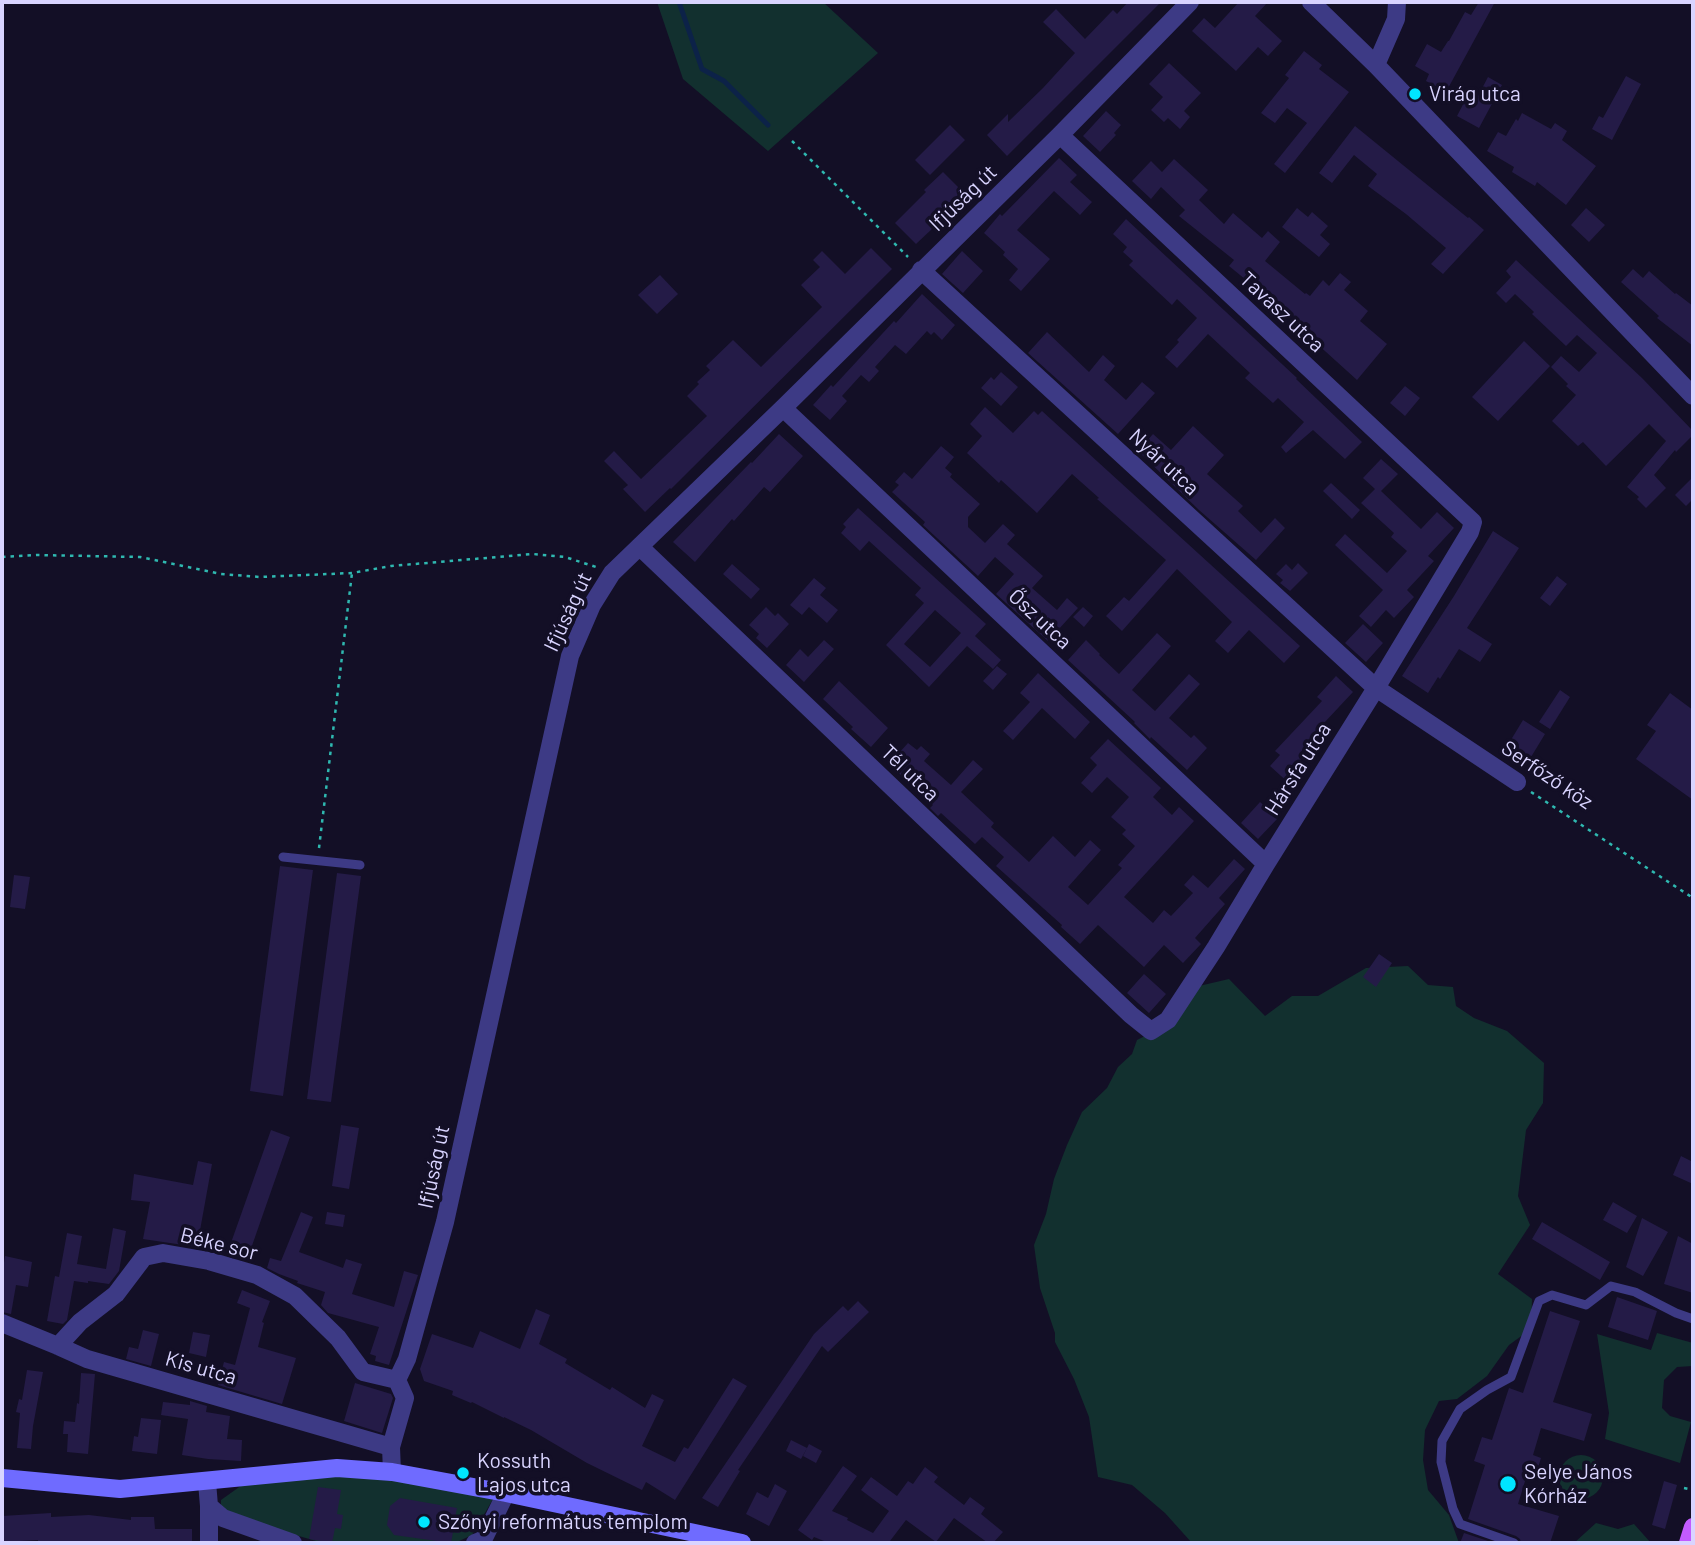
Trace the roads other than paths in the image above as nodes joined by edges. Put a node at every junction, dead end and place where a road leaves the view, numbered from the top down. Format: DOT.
graph roads {
  1 [pos="1190,2"];
  2 [pos="1311,2"];
  3 [pos="1397,2"];
  4 [pos="1376,65"];
  5 [pos="1060,135"];
  6 [pos="921,270"];
  7 [pos="1693,396"];
  8 [pos="783,408"];
  9 [pos="1473,522"];
  10 [pos="640,547"];
  11 [pos="1376,688"];
  12 [pos="1517,782"];
  13 [pos="284,857"];
  14 [pos="1266,864"];
  15 [pos="360,865"];
  16 [pos="1151,1031"];
  17 [pos="1693,1319"];
  18 [pos="2,1323"];
  19 [pos="58,1346"];
  20 [pos="397,1380"];
  21 [pos="391,1447"];
  22 [pos="392,1472"];
  23 [pos="2,1478"];
  24 [pos="207,1482"];
  25 [pos="506,1493"];
  26 [pos="209,1506"];
  27 [pos="1693,1527"];
  28 [pos="209,1543"];
  29 [pos="293,1543"];
  30 [pos="475,1543"];
  31 [pos="742,1543"];
  32 [pos="1514,1543"];
  33 [pos="1688,1543"];
  1 -- 5 [label="street, Ifjúság út"];
  2 -- 4 [label="street"];
  3 -- 4 [label="street"];
  4 -- 7 [label="street"];
  5 -- 6 [label="street, Ifjúság út"];
  5 -- 9 [label="street, Tavasz utca"];
  6 -- 8 [label="street, Ifjúság út"];
  6 -- 11 [label="street, Nyár utca"];
  8 -- 10 [label="street, Ifjúság út"];
  8 -- 14 [label="street, Ősz utca"];
  9 -- 11 [label="street, Hársfa utca"];
  10 -- 16 [label="street, Tél utca"];
  10 -- 20 [label="street, Ifjúság út"];
  11 -- 12 [label="street, Serfőző köz"];
  11 -- 14 [label="street, Hársfa utca"];
  13 -- 15 [label="lane"];
  14 -- 16 [label="street, Hársfa utca"];
  17 -- 32 [label="lane"];
  18 -- 19 [label="street, Kis utca"];
  19 -- 20 [label="street, Béke sor"];
  19 -- 21 [label="street, Kis utca"];
  20 -- 21 [label="street"];
  21 -- 22 [label="street"];
  22 -- 24 [label="street"];
  22 -- 25 [label="street"];
  23 -- 24 [label="street"];
  24 -- 26 [label="street"];
  25 -- 30 [label="street"];
  25 -- 31 [label="street"];
  26 -- 28 [label="street"];
  26 -- 29 [label="street"];
  27 -- 33 [label="main road"];
}
